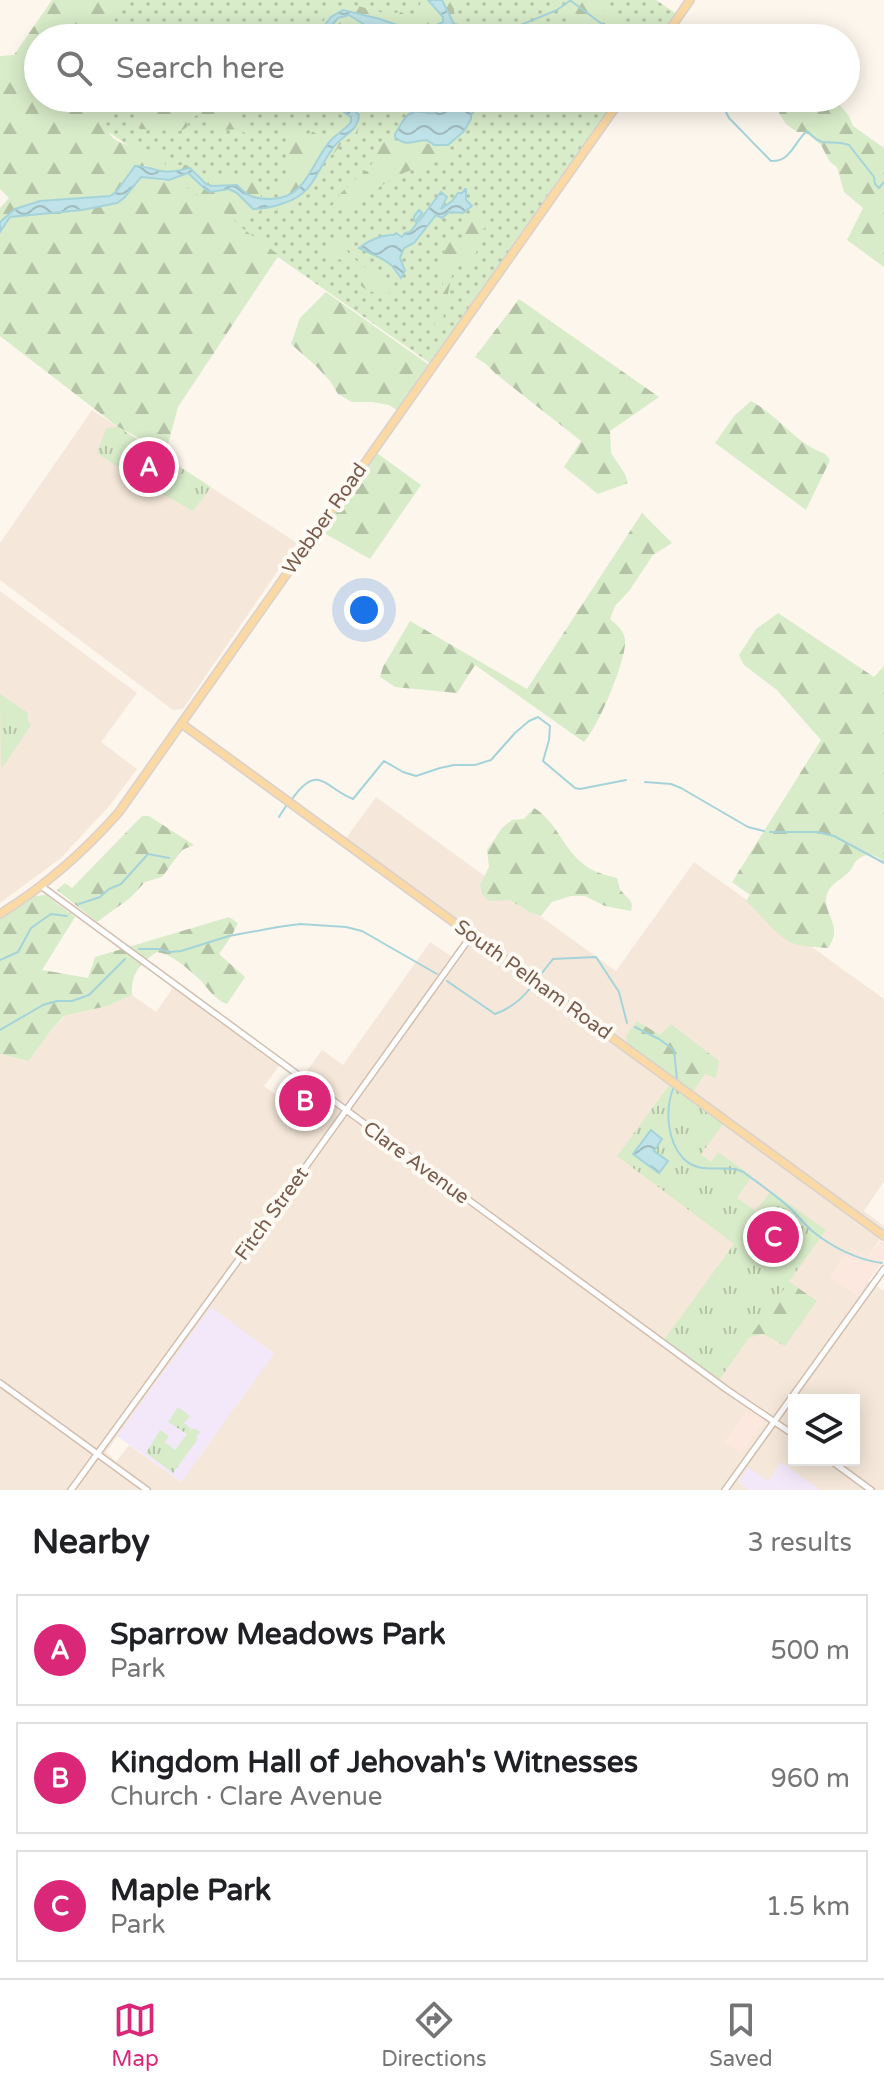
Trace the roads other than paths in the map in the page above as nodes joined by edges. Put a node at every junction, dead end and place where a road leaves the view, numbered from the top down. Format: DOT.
graph roads {
  1 [pos="690,0"];
  2 [pos="674,24"];
  3 [pos="612,112"];
  4 [pos="182,724"];
  5 [pos="41,886"];
  6 [pos="0,914"];
  7 [pos="471,936"];
  8 [pos="345,1111"];
  9 [pos="884,1236"];
  10 [pos="884,1269"];
  11 [pos="0,1383"];
  12 [pos="774,1422"];
  13 [pos="788,1431"];
  14 [pos="97,1454"];
  15 [pos="838,1466"];
  16 [pos="71,1490"];
  17 [pos="147,1490"];
  18 [pos="725,1490"];
  19 [pos="871,1490"];
  1 -- 2 [label="main road"];
  3 -- 4 [label="main road, Webber Road"];
  4 -- 5 [label="main road, Webber Road"];
  4 -- 7 [label="main road, South Pelham Road"];
  5 -- 6 [label="main road, Webber Road"];
  5 -- 8 [label="street, Clare Avenue"];
  7 -- 8 [label="street, Fitch Street"];
  7 -- 9 [label="main road, South Pelham Road"];
  8 -- 12 [label="street, Clare Avenue"];
  8 -- 14 [label="street, Fitch Street"];
  10 -- 12 [label="street"];
  11 -- 14 [label="street"];
  12 -- 13 [label="street, Clare Avenue"];
  12 -- 18 [label="street"];
  14 -- 16 [label="street, Fitch Street"];
  14 -- 17 [label="street"];
  15 -- 19 [label="street"];
}
